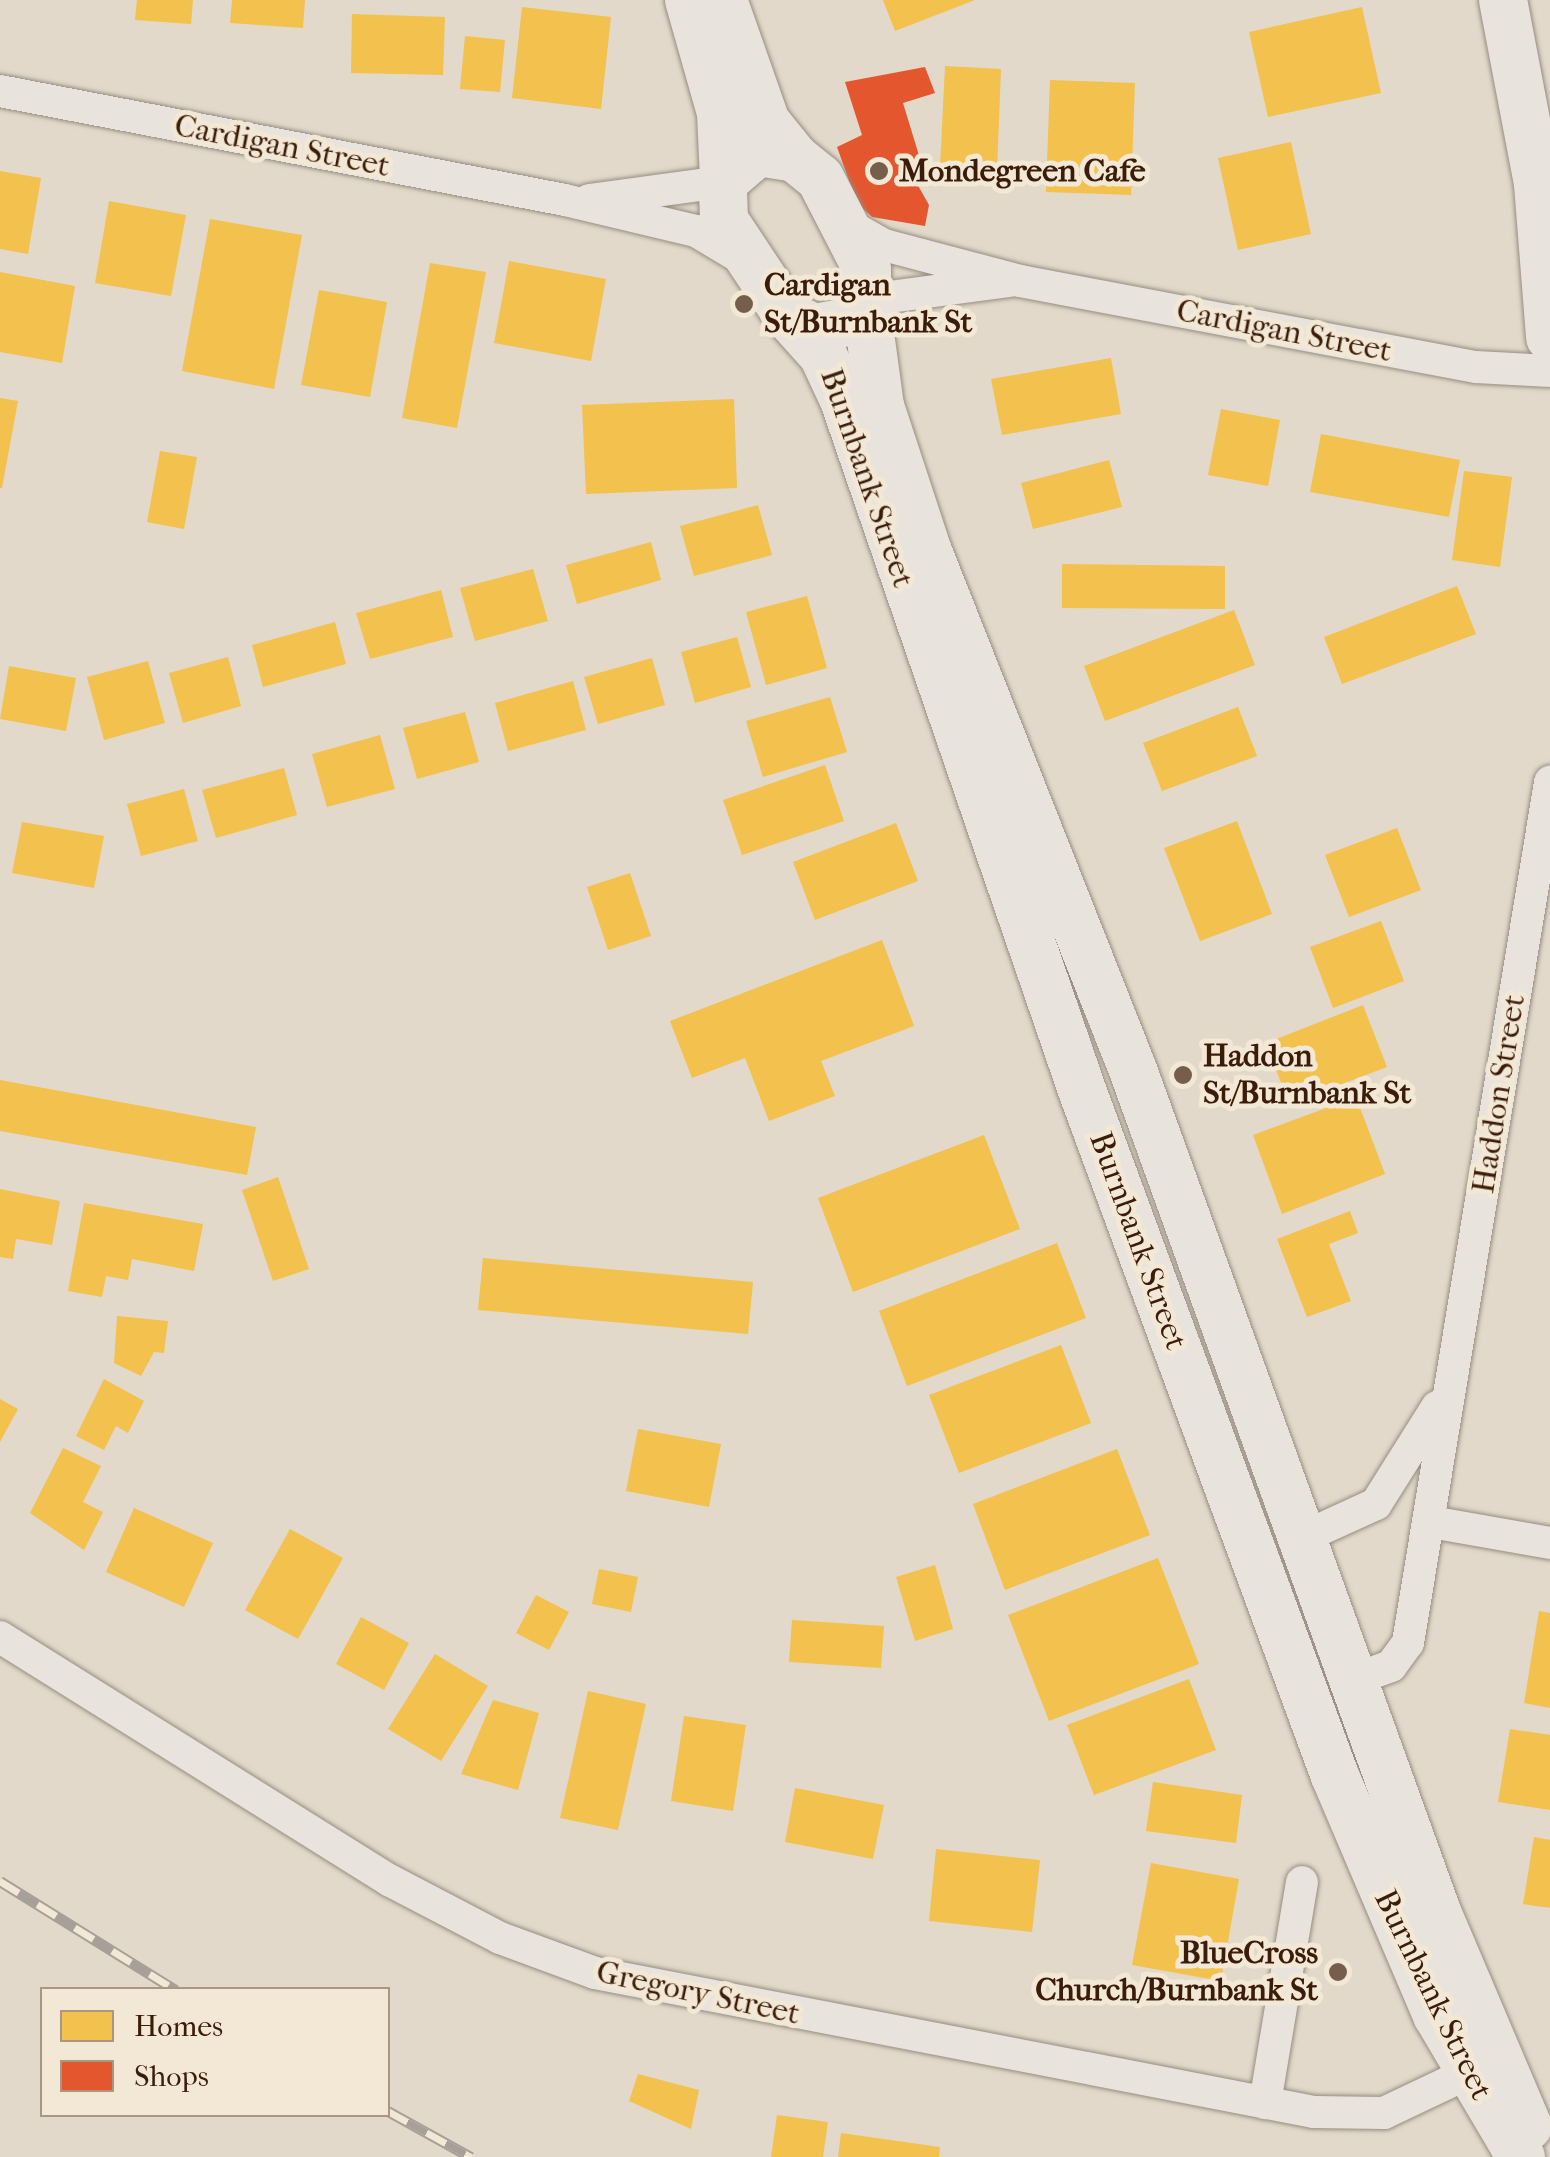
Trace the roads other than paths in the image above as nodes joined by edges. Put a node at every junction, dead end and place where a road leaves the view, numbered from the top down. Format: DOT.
graph roads {
  1 [pos="689,0"];
  2 [pos="724,0"];
  3 [pos="1503,0"];
  4 [pos="0,91"];
  5 [pos="795,158"];
  6 [pos="724,180"];
  7 [pos="565,200"];
  8 [pos="1544,201"];
  9 [pos="843,221"];
  10 [pos="755,271"];
  11 [pos="1020,280"];
  12 [pos="867,302"];
  13 [pos="787,315"];
  14 [pos="1550,338"];
  15 [pos="1550,370"];
  16 [pos="1548,799"];
  17 [pos="1449,1374"];
  18 [pos="1431,1522"];
  19 [pos="1550,1542"];
  20 [pos="1275,1548"];
  21 [pos="0,1638"];
  22 [pos="1298,1673"];
  23 [pos="1350,1681"];
  24 [pos="1302,1882"];
  25 [pos="1466,2074"];
  26 [pos="1264,2103"];
  27 [pos="1521,2157"];
  28 [pos="1542,2157"];
  1 -- 6 [label="main road"];
  2 -- 5 [label="main road"];
  3 -- 8 [label="main road"];
  4 -- 7 [label="street, Cardigan Street"];
  5 -- 6 [label="main road"];
  5 -- 9 [label="main road, Burnbank Street"];
  6 -- 7 [label="street, Cardigan Street"];
  6 -- 10 [label="main road, Burnbank Street"];
  7 -- 10 [label="street, Cardigan Street"];
  8 -- 14 [label="main road"];
  9 -- 11 [label="street, Cardigan Street"];
  9 -- 12 [label="main road, Burnbank Street"];
  10 -- 13 [label="main road, Burnbank Street"];
  11 -- 12 [label="street, Cardigan Street"];
  11 -- 15 [label="street, Cardigan Street"];
  12 -- 13 [label="main road"];
  12 -- 20 [label="main road, Burnbank Street"];
  13 -- 20 [label="main road, Burnbank Street"];
  16 -- 17 [label="street, Haddon Street"];
  17 -- 18 [label="street, Haddon Street"];
  17 -- 20 [label="street, Haddon Street"];
  18 -- 19 [label="street"];
  18 -- 23 [label="street, Haddon Street"];
  20 -- 22 [label="main road, Burnbank Street"];
  20 -- 23 [label="main road, Burnbank Street"];
  21 -- 26 [label="street, Gregory Street"];
  22 -- 23 [label="main road"];
  22 -- 25 [label="main road, Burnbank Street"];
  23 -- 28 [label="main road, Burnbank Street"];
  24 -- 26 [label="street"];
  25 -- 26 [label="street, Gregory Street"];
  25 -- 27 [label="main road, Burnbank Street"];
}
